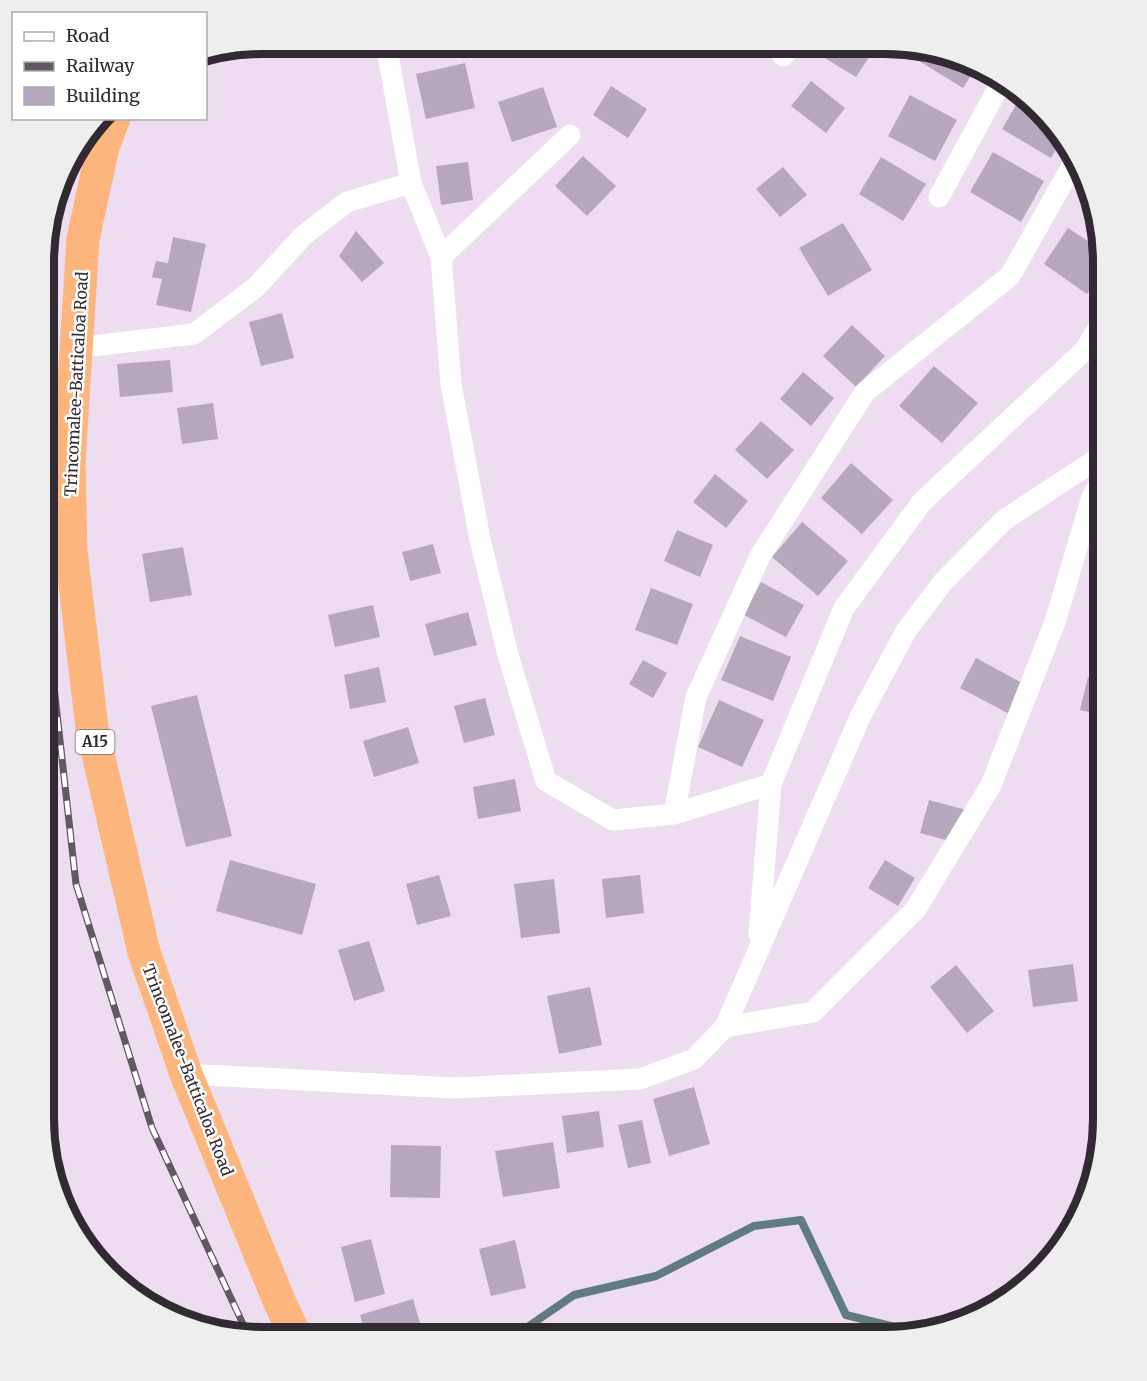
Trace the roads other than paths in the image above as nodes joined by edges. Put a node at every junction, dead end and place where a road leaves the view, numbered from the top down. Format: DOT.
graph roads {
  1 [pos="388,54"];
  2 [pos="998,87"];
  3 [pos="113,120"];
  4 [pos="570,135"];
  5 [pos="1070,169"];
  6 [pos="411,183"];
  7 [pos="939,197"];
  8 [pos="441,257"];
  9 [pos="1093,337"];
  10 [pos="75,348"];
  11 [pos="1093,462"];
  12 [pos="1093,495"];
  13 [pos="771,784"];
  14 [pos="674,814"];
  15 [pos="757,953"];
  16 [pos="725,1027"];
  17 [pos="186,1074"];
  18 [pos="292,1327"];
  1 -- 6 [label="street"];
  2 -- 7 [label="street"];
  3 -- 10 [label="highway, Trincomalee-Batticaloa Road / A15"];
  4 -- 8 [label="street"];
  5 -- 14 [label="street"];
  6 -- 8 [label="street"];
  6 -- 10 [label="street"];
  8 -- 14 [label="street"];
  9 -- 13 [label="street"];
  10 -- 17 [label="highway, Trincomalee-Batticaloa Road / A15"];
  11 -- 15 [label="street"];
  12 -- 16 [label="street"];
  13 -- 14 [label="street"];
  13 -- 15 [label="street"];
  15 -- 16 [label="street"];
  16 -- 17 [label="street"];
  17 -- 18 [label="highway, Trincomalee-Batticaloa Road / A15"];
}
